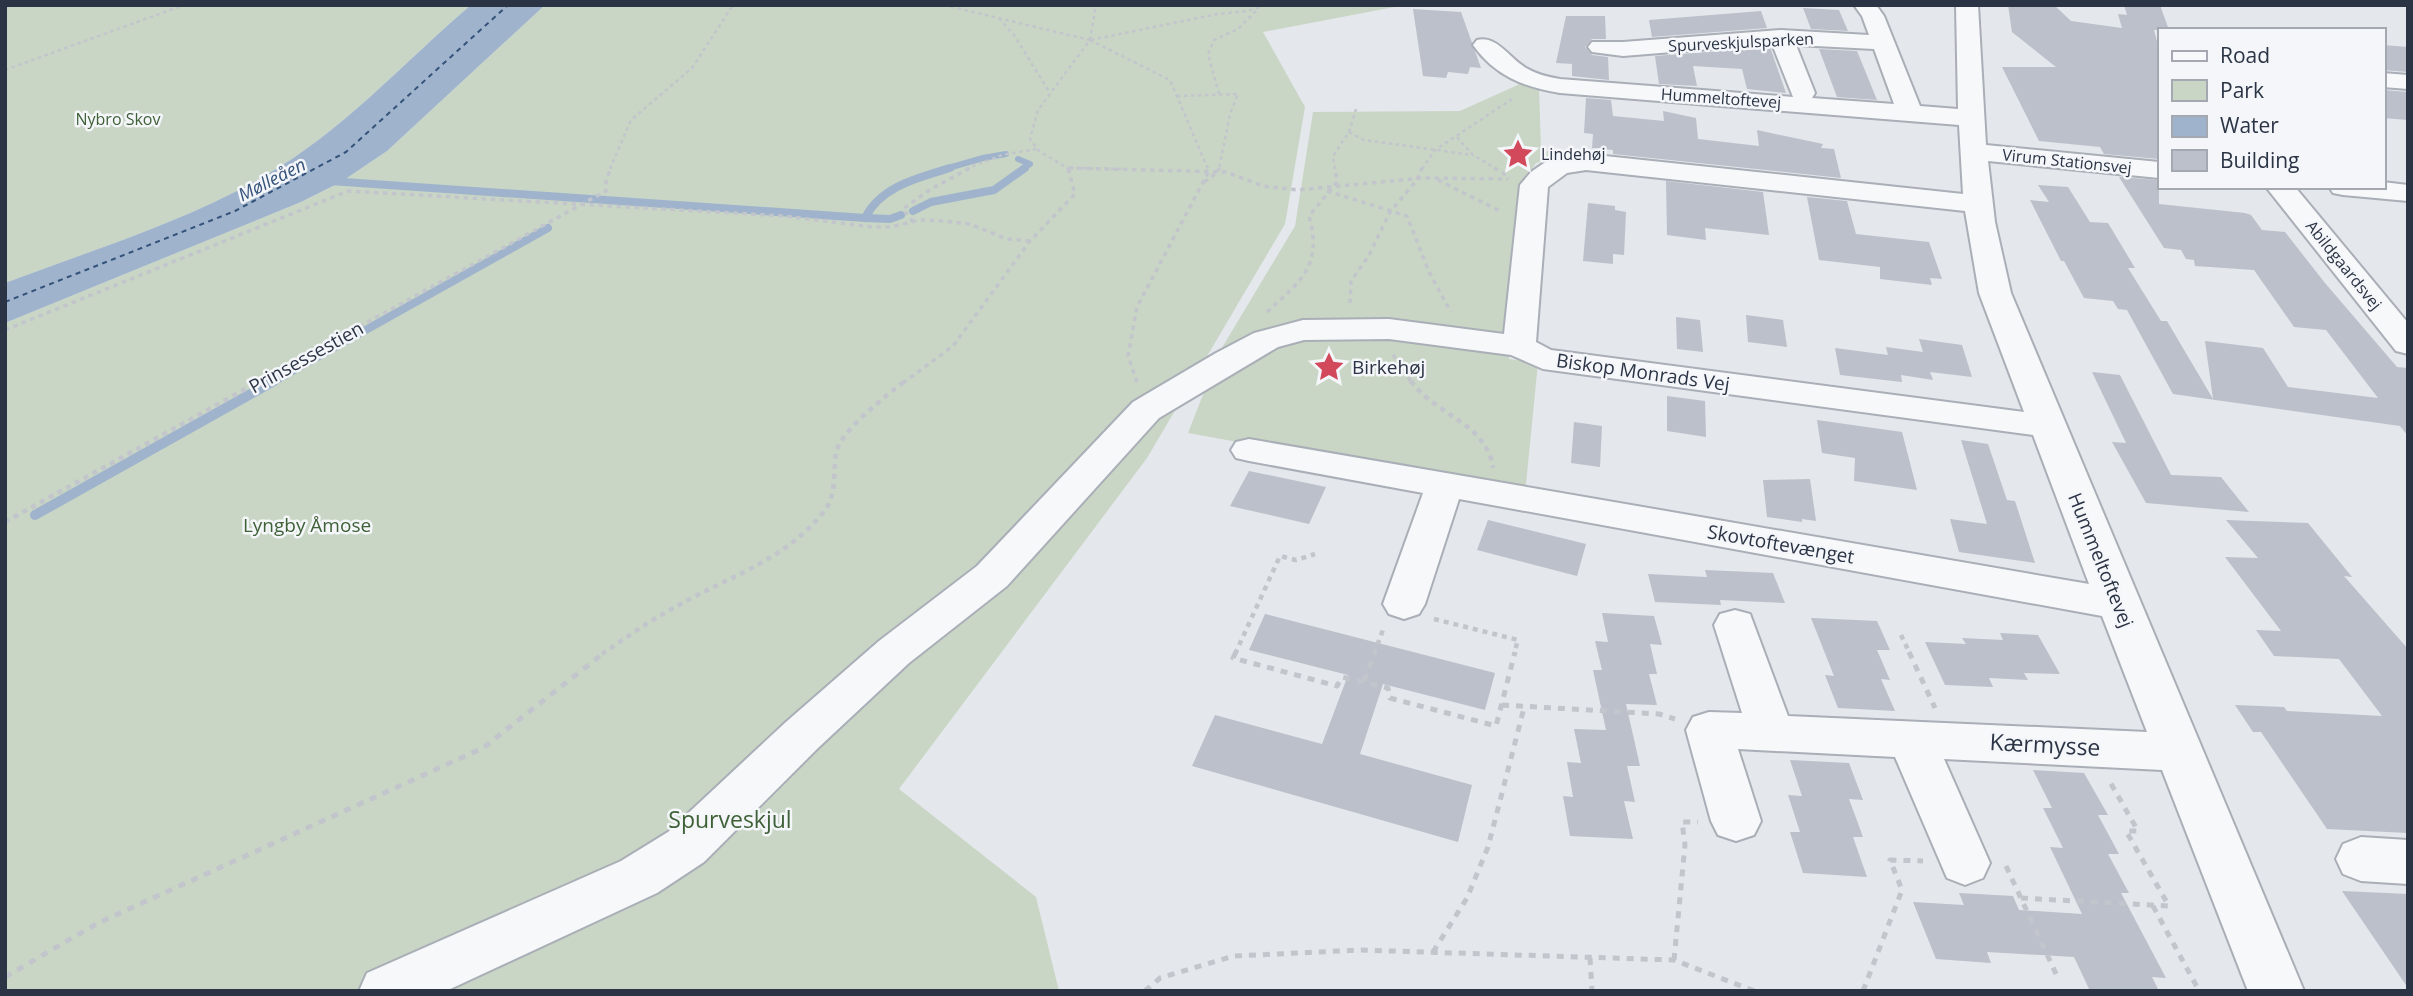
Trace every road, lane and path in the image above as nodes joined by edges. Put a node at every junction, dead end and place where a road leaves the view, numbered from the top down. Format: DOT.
graph roads {
  1 [pos="17,5"];
  2 [pos="184,5"];
  3 [pos="733,5"];
  4 [pos="945,5"];
  5 [pos="1096,5"];
  6 [pos="1265,5"];
  7 [pos="1865,5"];
  8 [pos="1966,5"];
  9 [pos="5,7"];
  10 [pos="1258,10"];
  11 [pos="998,18"];
  12 [pos="1781,37"];
  13 [pos="1090,40"];
  14 [pos="1883,43"];
  15 [pos="1485,45"];
  16 [pos="5,69"];
  17 [pos="1624,79"];
  18 [pos="2385,80"];
  19 [pos="1535,82"];
  20 [pos="2408,82"];
  21 [pos="1051,93"];
  22 [pos="1802,93"];
  23 [pos="1219,94"];
  24 [pos="1177,96"];
  25 [pos="1356,110"];
  26 [pos="1910,113"];
  27 [pos="1349,132"];
  28 [pos="1973,135"];
  29 [pos="1457,137"];
  30 [pos="1037,149"];
  31 [pos="1435,150"];
  32 [pos="1473,155"];
  33 [pos="1069,168"];
  34 [pos="2158,170"];
  35 [pos="1209,171"];
  36 [pos="1218,172"];
  37 [pos="1418,180"];
  38 [pos="1437,180"];
  39 [pos="1204,183"];
  40 [pos="1529,183"];
  41 [pos="2282,189"];
  42 [pos="2365,189"];
  43 [pos="1330,190"];
  44 [pos="2408,193"];
  45 [pos="1977,204"];
  46 [pos="579,206"];
  47 [pos="1390,212"];
  48 [pos="903,224"];
  49 [pos="1530,230"];
  50 [pos="1030,241"];
  51 [pos="1368,328"];
  52 [pos="5,330"];
  53 [pos="1499,344"];
  54 [pos="2408,344"];
  55 [pos="1253,347"];
  56 [pos="1146,410"];
  57 [pos="2048,426"];
  58 [pos="1249,450"];
  59 [pos="1445,485"];
  60 [pos="1490,493"];
  61 [pos="5,522"];
  62 [pos="1315,554"];
  63 [pos="1404,604"];
  64 [pos="2118,604"];
  65 [pos="1735,625"];
  66 [pos="1900,635"];
  67 [pos="1364,681"];
  68 [pos="1502,705"];
  69 [pos="1524,708"];
  70 [pos="1709,730"];
  71 [pos="1771,733"];
  72 [pos="1930,740"];
  73 [pos="2090,748"];
  74 [pos="2179,752"];
  75 [pos="1736,821"];
  76 [pos="1965,863"];
  77 [pos="2021,898"];
  78 [pos="2153,905"];
  79 [pos="1433,952"];
  80 [pos="1590,958"];
  81 [pos="1674,960"];
  82 [pos="2057,976"];
  83 [pos="5,977"];
  84 [pos="2197,987"];
  85 [pos="387,991"];
  86 [pos="1144,991"];
  87 [pos="1592,991"];
  88 [pos="1754,991"];
  89 [pos="1863,991"];
  90 [pos="2276,991"];
  1 -- 9 [label="path"];
  2 -- 16 [label="path"];
  3 -- 46 [label="path, Prinsessestien"];
  4 -- 11 [label="path"];
  5 -- 13 [label="path"];
  6 -- 10 [label="path"];
  7 -- 14 [label="street"];
  8 -- 28 [label="street, Hummeltoftevej"];
  10 -- 13 [label="path"];
  10 -- 23 [label="path"];
  11 -- 13 [label="path"];
  11 -- 21 [label="path"];
  12 -- 14 [label="street, Spurveskjulsparken"];
  12 -- 17 [label="street, Spurveskjulsparken"];
  12 -- 22 [label="street"];
  13 -- 21 [label="path"];
  13 -- 24 [label="path"];
  14 -- 26 [label="street"];
  15 -- 19 [label="street, Hummeltoftevej"];
  18 -- 20 [label="street"];
  19 -- 26 [label="street, Hummeltoftevej"];
  19 -- 29 [label="path"];
  21 -- 30 [label="path"];
  23 -- 24 [label="path"];
  23 -- 36 [label="path"];
  24 -- 35 [label="path"];
  25 -- 27 [label="path"];
  26 -- 28 [label="street, Hummeltoftevej"];
  27 -- 31 [label="path"];
  27 -- 43 [label="path"];
  28 -- 34 [label="street, Virum Stationsvej"];
  28 -- 45 [label="street, Hummeltoftevej"];
  29 -- 31 [label="path"];
  29 -- 32 [label="path"];
  30 -- 33 [label="path"];
  30 -- 48 [label="path"];
  31 -- 32 [label="path"];
  31 -- 37 [label="path"];
  32 -- 40 [label="path"];
  33 -- 35 [label="path"];
  33 -- 50 [label="path"];
  35 -- 36 [label="path"];
  35 -- 39 [label="path"];
  36 -- 39 [label="path"];
  36 -- 43 [label="path"];
  37 -- 38 [label="path"];
  37 -- 43 [label="path"];
  37 -- 47 [label="path"];
  38 -- 40 [label="path"];
  38 -- 49 [label="path"];
  39 -- 56 [label="path"];
  40 -- 45 [label="street"];
  40 -- 49 [label="street"];
  41 -- 54 [label="street, Abildgaardsvej"];
  42 -- 44 [label="street"];
  43 -- 47 [label="path"];
  43 -- 55 [label="path"];
  45 -- 57 [label="street, Hummeltoftevej"];
  46 -- 48 [label="path"];
  46 -- 52 [label="path"];
  46 -- 61 [label="path, Prinsessestien"];
  47 -- 51 [label="path"];
  47 -- 53 [label="path"];
  48 -- 50 [label="path"];
  49 -- 53 [label="street"];
  50 -- 83 [label="path"];
  51 -- 53 [label="street, Biskop Monrads Vej"];
  51 -- 55 [label="street, Biskop Monrads Vej"];
  51 -- 60 [label="path"];
  53 -- 57 [label="street, Biskop Monrads Vej"];
  55 -- 56 [label="street, Biskop Monrads Vej"];
  56 -- 85 [label="street, Biskop Monrads Vej"];
  57 -- 64 [label="street, Hummeltoftevej"];
  58 -- 59 [label="street, Skovtoftevænget"];
  59 -- 60 [label="street, Skovtoftevænget"];
  59 -- 63 [label="street"];
  60 -- 64 [label="street, Skovtoftevænget"];
  62 -- 67 [label="path"];
  63 -- 67 [label="path"];
  63 -- 68 [label="path"];
  64 -- 74 [label="street, Hummeltoftevej"];
  65 -- 71 [label="street"];
  66 -- 72 [label="path"];
  67 -- 68 [label="path"];
  68 -- 69 [label="path"];
  69 -- 70 [label="path"];
  69 -- 79 [label="path"];
  70 -- 71 [label="street, Kærmysse"];
  70 -- 75 [label="street"];
  71 -- 72 [label="street, Kærmysse"];
  72 -- 73 [label="street, Kærmysse"];
  72 -- 76 [label="street"];
  73 -- 74 [label="street, Kærmysse"];
  73 -- 78 [label="path"];
  74 -- 90 [label="street, Hummeltoftevej"];
  75 -- 81 [label="path"];
  76 -- 77 [label="path"];
  76 -- 89 [label="path"];
  77 -- 78 [label="path"];
  77 -- 82 [label="path"];
  78 -- 84 [label="path"];
  79 -- 80 [label="path"];
  79 -- 86 [label="path"];
  80 -- 81 [label="path"];
  80 -- 87 [label="path"];
  81 -- 88 [label="path"];
}
